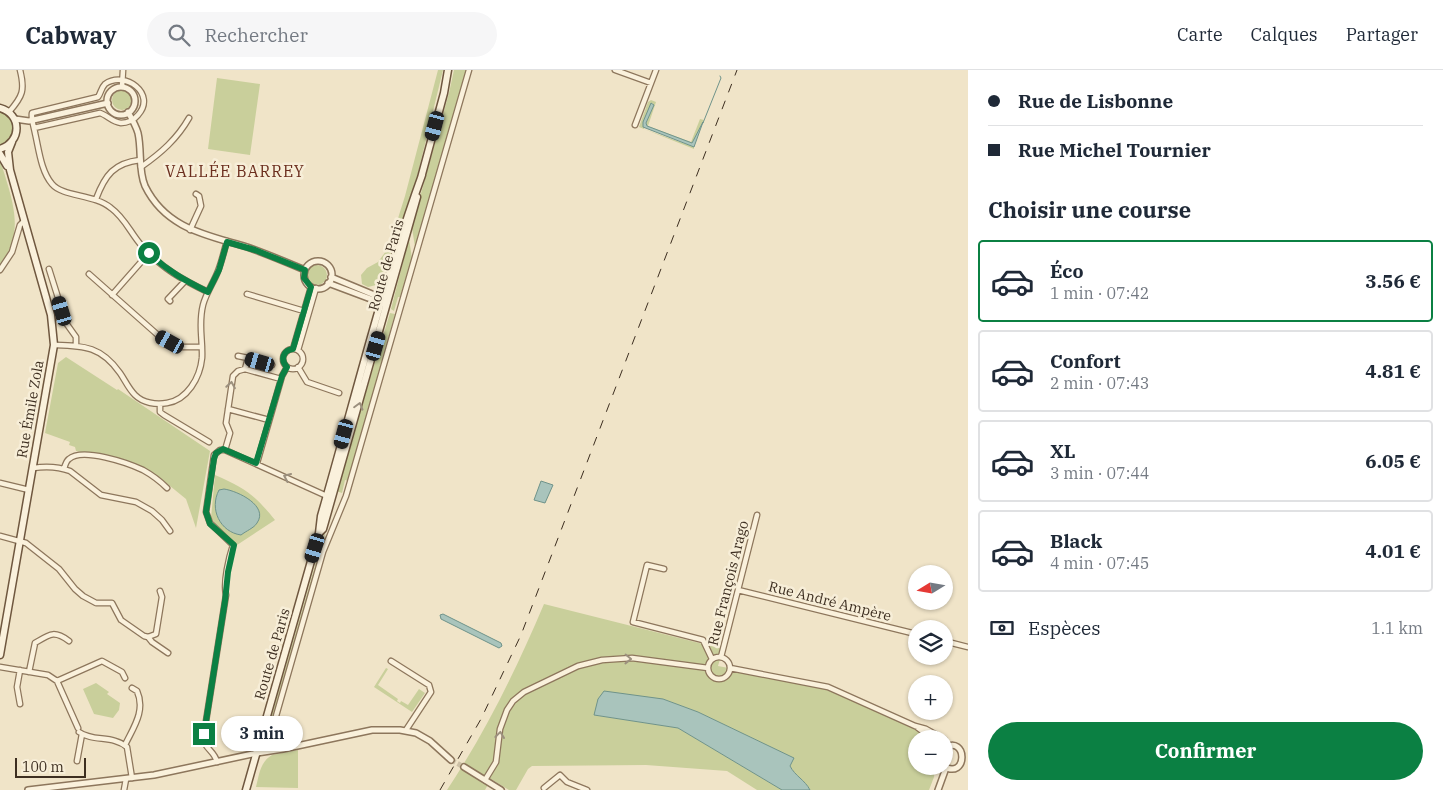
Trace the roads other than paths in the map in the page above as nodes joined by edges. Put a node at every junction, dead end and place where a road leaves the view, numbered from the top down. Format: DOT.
graph roads {
  1 [pos="20,70"];
  2 [pos="123,70"];
  3 [pos="448,70"];
  4 [pos="469,70"];
  5 [pos="615,70"];
  6 [pos="656,70"];
  7 [pos="122,77"];
  8 [pos="651,83"];
  9 [pos="122,87"];
  10 [pos="86,100"];
  11 [pos="108,103"];
  12 [pos="0,108"];
  13 [pos="87,108"];
  14 [pos="9,112"];
  15 [pos="128,112"];
  16 [pos="89,116"];
  17 [pos="189,118"];
  18 [pos="15,119"];
  19 [pos="133,120"];
  20 [pos="30,121"];
  21 [pos="635,125"];
  22 [pos="34,128"];
  23 [pos="17,131"];
  24 [pos="12,142"];
  25 [pos="0,148"];
  26 [pos="0,154"];
  27 [pos="140,160"];
  28 [pos="141,167"];
  29 [pos="10,170"];
  30 [pos="196,194"];
  31 [pos="96,199"];
  32 [pos="24,221"];
  33 [pos="190,230"];
  34 [pos="227,242"];
  35 [pos="149,253"];
  36 [pos="0,270"];
  37 [pos="49,270"];
  38 [pos="305,270"];
  39 [pos="89,274"];
  40 [pos="331,277"];
  41 [pos="185,281"];
  42 [pos="328,283"];
  43 [pos="314,287"];
  44 [pos="208,292"];
  45 [pos="247,294"];
  46 [pos="112,295"];
  47 [pos="170,301"];
  48 [pos="385,302"];
  49 [pos="304,311"];
  50 [pos="54,345"];
  51 [pos="76,346"];
  52 [pos="202,347"];
  53 [pos="296,349"];
  54 [pos="238,356"];
  55 [pos="248,358"];
  56 [pos="272,365"];
  57 [pos="287,367"];
  58 [pos="298,367"];
  59 [pos="244,369"];
  60 [pos="281,379"];
  61 [pos="339,393"];
  62 [pos="160,404"];
  63 [pos="228,409"];
  64 [pos="269,420"];
  65 [pos="209,442"];
  66 [pos="225,450"];
  67 [pos="256,463"];
  68 [pos="32,468"];
  69 [pos="64,469"];
  70 [pos="0,483"];
  71 [pos="167,488"];
  72 [pos="29,490"];
  73 [pos="327,495"];
  74 [pos="331,503"];
  75 [pos="758,514"];
  76 [pos="170,531"];
  77 [pos="319,533"];
  78 [pos="0,536"];
  79 [pos="20,541"];
  80 [pos="664,569"];
  81 [pos="738,590"];
  82 [pos="160,591"];
  83 [pos="908,632"];
  84 [pos="148,637"];
  85 [pos="69,641"];
  86 [pos="953,643"];
  87 [pos="968,647"];
  88 [pos="168,653"];
  89 [pos="0,655"];
  90 [pos="721,657"];
  91 [pos="712,659"];
  92 [pos="391,661"];
  93 [pos="0,667"];
  94 [pos="708,668"];
  95 [pos="730,668"];
  96 [pos="20,670"];
  97 [pos="29,672"];
  98 [pos="125,678"];
  99 [pos="57,681"];
  100 [pos="132,688"];
  101 [pos="20,704"];
  102 [pos="915,726"];
  103 [pos="406,730"];
  104 [pos="921,730"];
  105 [pos="928,730"];
  106 [pos="79,731"];
  107 [pos="125,745"];
  108 [pos="953,745"];
  109 [pos="266,751"];
  110 [pos="257,753"];
  111 [pos="965,753"];
  112 [pos="77,760"];
  113 [pos="451,760"];
  114 [pos="965,761"];
  115 [pos="217,762"];
  116 [pos="464,768"];
  117 [pos="953,768"];
  118 [pos="943,775"];
  119 [pos="132,778"];
  120 [pos="126,779"];
  121 [pos="485,780"];
  122 [pos="544,788"];
  123 [pos="28,790"];
  124 [pos="124,790"];
  125 [pos="246,790"];
  126 [pos="501,790"];
  127 [pos="587,790"];
  128 [pos="938,790"];
  1 -- 14 [label="street"];
  2 -- 7 [label="street"];
  3 -- 48 [label="main road, Route de Paris"];
  4 -- 109 [label="street"];
  5 -- 8 [label="street"];
  6 -- 8 [label="street"];
  7 -- 9 [label="street"];
  7 -- 10 [label="street"];
  7 -- 19 [label="street"];
  8 -- 21 [label="street"];
  9 -- 11 [label="street"];
  9 -- 15 [label="street"];
  10 -- 13 [label="street"];
  10 -- 20 [label="street"];
  11 -- 13 [label="street"];
  11 -- 15 [label="street"];
  12 -- 14 [label="main road"];
  13 -- 16 [label="street"];
  13 -- 20 [label="street"];
  14 -- 18 [label="main road"];
  15 -- 19 [label="street"];
  16 -- 19 [label="street"];
  16 -- 22 [label="street"];
  17 -- 28 [label="street"];
  18 -- 20 [label="street"];
  18 -- 23 [label="main road"];
  19 -- 27 [label="street"];
  20 -- 22 [label="street"];
  20 -- 23 [label="street"];
  22 -- 31 [label="street"];
  23 -- 24 [label="main road, Rue Émile Zola"];
  24 -- 25 [label="main road"];
  24 -- 29 [label="main road, Rue Émile Zola"];
  26 -- 29 [label="main road, Rue Émile Zola"];
  27 -- 28 [label="street"];
  27 -- 31 [label="street"];
  28 -- 33 [label="street"];
  29 -- 32 [label="main road, Rue Émile Zola"];
  30 -- 33 [label="street"];
  31 -- 35 [label="street"];
  32 -- 36 [label="street"];
  32 -- 50 [label="main road, Rue Émile Zola"];
  33 -- 34 [label="street"];
  34 -- 38 [label="street"];
  34 -- 44 [label="street"];
  35 -- 41 [label="street"];
  35 -- 46 [label="street"];
  37 -- 51 [label="street"];
  38 -- 40 [label="street"];
  38 -- 43 [label="street"];
  39 -- 46 [label="street"];
  40 -- 42 [label="street"];
  40 -- 48 [label="street"];
  41 -- 44 [label="street"];
  41 -- 47 [label="street"];
  42 -- 43 [label="street"];
  42 -- 48 [label="street"];
  43 -- 49 [label="street"];
  43 -- 53 [label="street"];
  44 -- 52 [label="street"];
  45 -- 49 [label="street"];
  46 -- 52 [label="street"];
  48 -- 73 [label="main road, Route de Paris"];
  74 -- 48 [label="main road, Route de Paris, one-way"];
  49 -- 53 [label="street"];
  50 -- 51 [label="street"];
  50 -- 68 [label="main road, Rue Émile Zola"];
  51 -- 62 [label="street"];
  52 -- 62 [label="street"];
  53 -- 57 [label="street"];
  53 -- 58 [label="street"];
  54 -- 55 [label="street"];
  55 -- 56 [label="street"];
  55 -- 59 [label="street"];
  57 -- 58 [label="street"];
  57 -- 60 [label="street"];
  58 -- 61 [label="street"];
  59 -- 60 [label="street"];
  63 -- 59 [label="street, one-way"];
  60 -- 64 [label="street"];
  62 -- 65 [label="street"];
  63 -- 64 [label="street"];
  63 -- 66 [label="street"];
  64 -- 67 [label="street"];
  66 -- 67 [label="street"];
  66 -- 115 [label="street"];
  73 -- 67 [label="street, one-way"];
  68 -- 69 [label="street"];
  68 -- 72 [label="main road, Rue Émile Zola"];
  69 -- 71 [label="street"];
  69 -- 76 [label="street"];
  70 -- 72 [label="street"];
  72 -- 79 [label="main road, Rue Émile Zola"];
  73 -- 74 [label="street"];
  73 -- 77 [label="main road, Route de Paris"];
  74 -- 77 [label="main road, Route de Paris"];
  75 -- 81 [label="street, Rue François Arago"];
  77 -- 110 [label="main road, Route de Paris"];
  78 -- 79 [label="street"];
  79 -- 84 [label="street"];
  79 -- 89 [label="main road, Rue Émile Zola"];
  80 -- 91 [label="street"];
  81 -- 83 [label="street, Rue André Ampère"];
  81 -- 90 [label="street, Rue François Arago"];
  82 -- 84 [label="street"];
  84 -- 88 [label="street"];
  85 -- 97 [label="street"];
  86 -- 87 [label="street"];
  90 -- 91 [label="street"];
  90 -- 95 [label="street"];
  91 -- 94 [label="street"];
  92 -- 103 [label="street"];
  93 -- 96 [label="street"];
  94 -- 95 [label="street"];
  121 -- 94 [label="street, one-way"];
  95 -- 102 [label="street"];
  96 -- 97 [label="street"];
  96 -- 101 [label="street"];
  97 -- 99 [label="street"];
  98 -- 99 [label="street"];
  99 -- 106 [label="street"];
  100 -- 107 [label="street"];
  102 -- 104 [label="street"];
  102 -- 105 [label="street"];
  103 -- 109 [label="street"];
  103 -- 113 [label="street"];
  106 -- 107 [label="street"];
  106 -- 112 [label="street"];
  107 -- 119 [label="street"];
  108 -- 111 [label="street"];
  109 -- 110 [label="street"];
  110 -- 115 [label="street"];
  110 -- 125 [label="main road, Route de Paris"];
  111 -- 114 [label="street"];
  114 -- 117 [label="street"];
  115 -- 119 [label="street"];
  116 -- 121 [label="street"];
  118 -- 128 [label="street"];
  119 -- 120 [label="street"];
  120 -- 123 [label="street"];
  120 -- 124 [label="street"];
  121 -- 126 [label="street"];
  122 -- 127 [label="street"];
}
